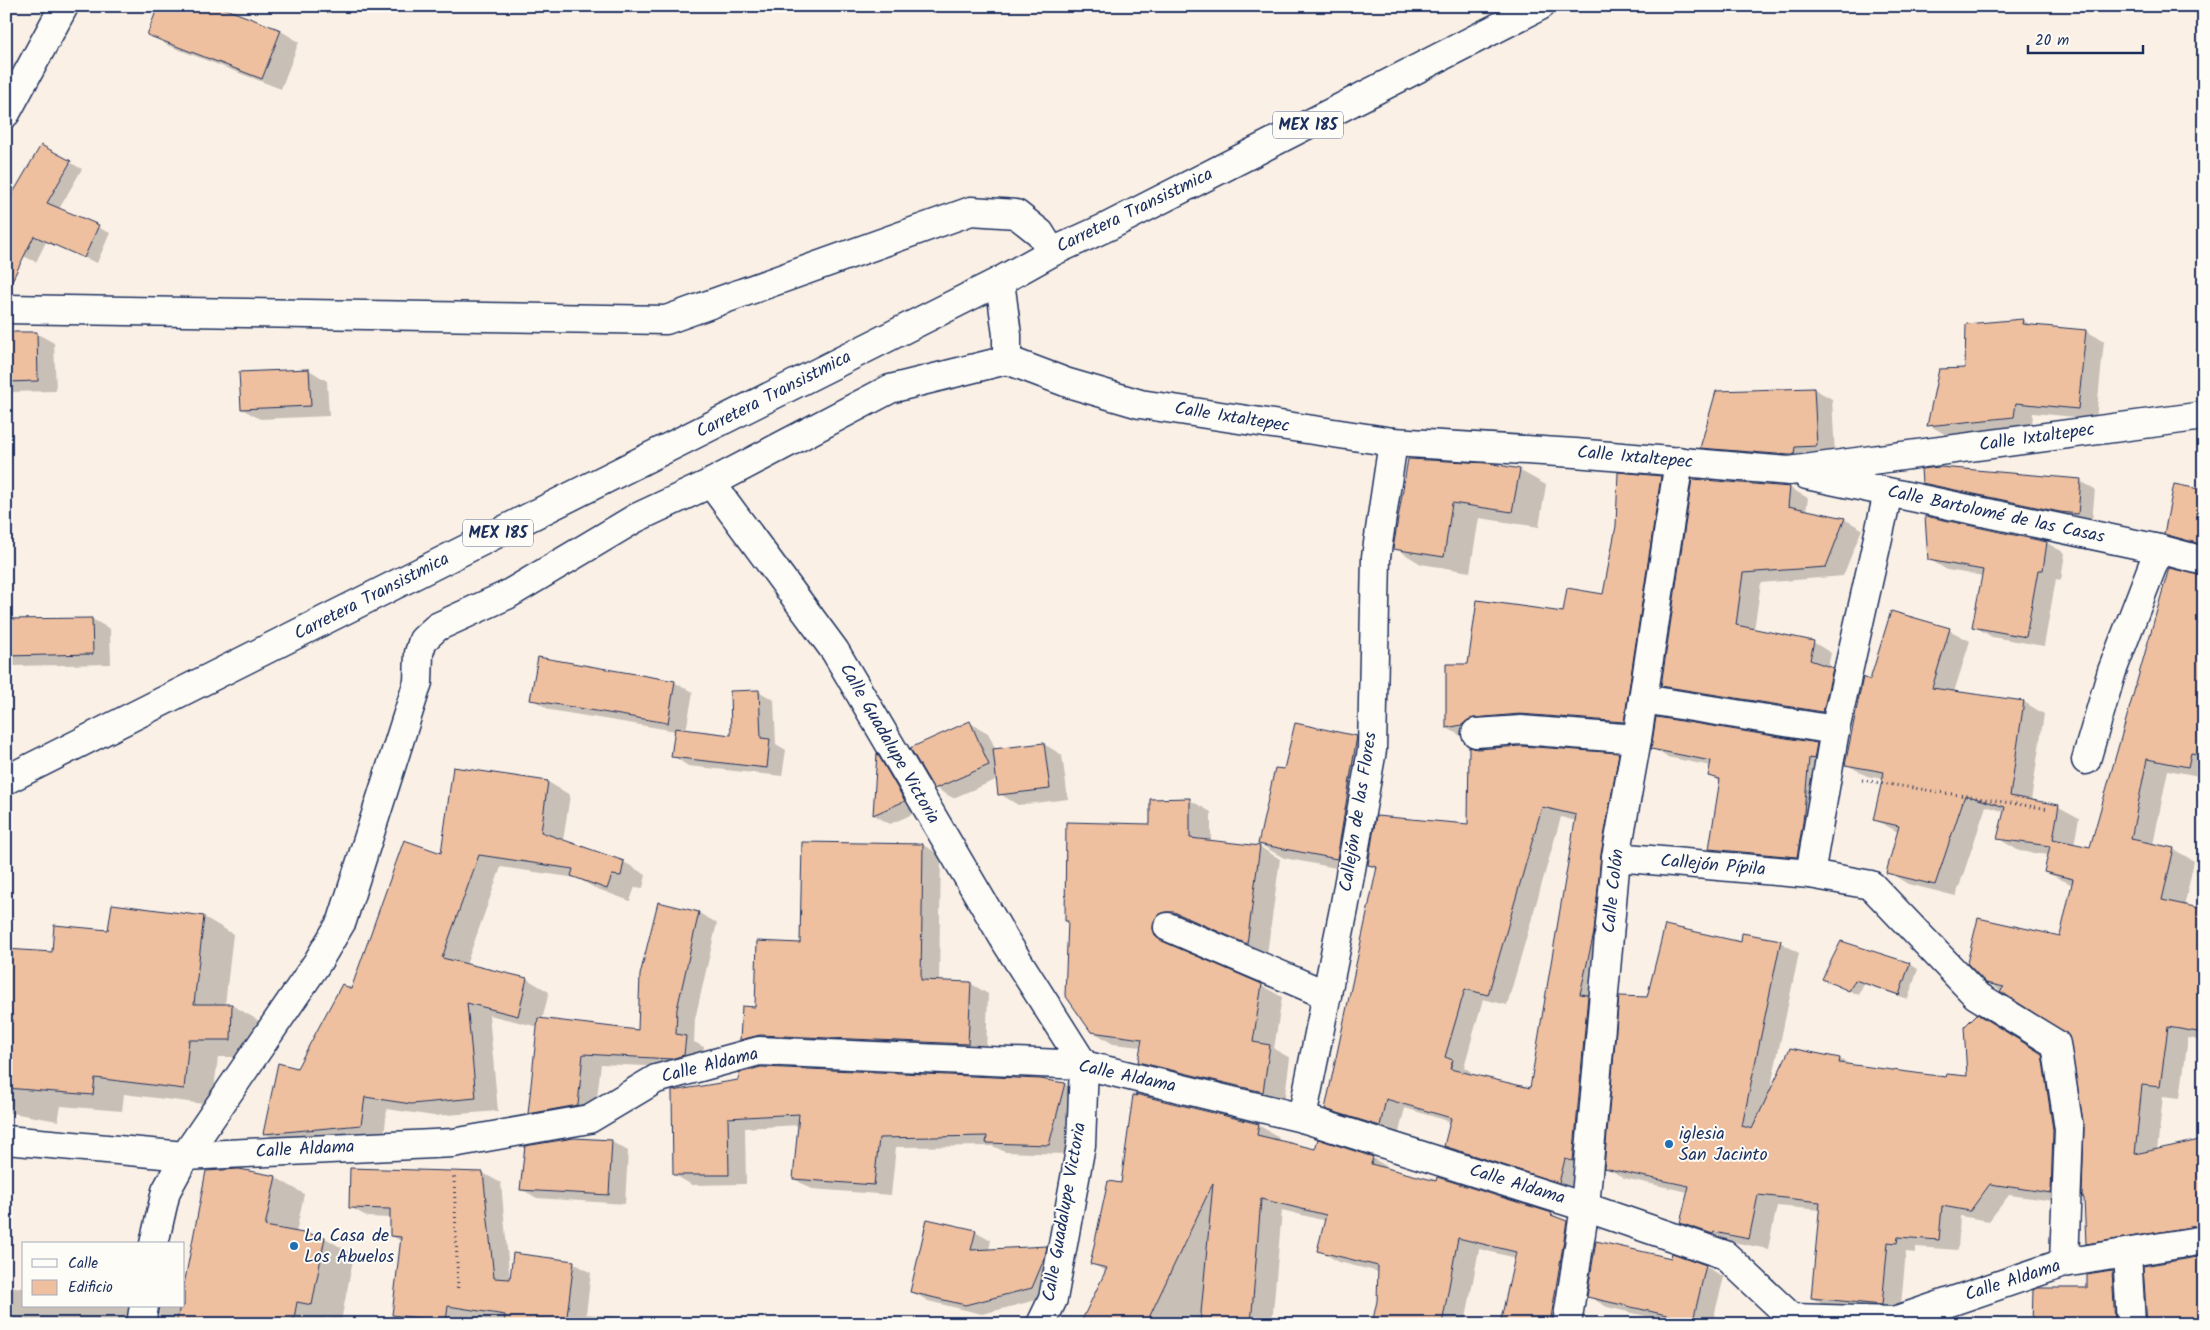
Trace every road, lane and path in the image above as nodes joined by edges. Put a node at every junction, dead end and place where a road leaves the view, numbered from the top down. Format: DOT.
graph roads {
  1 [pos="64,6"];
  2 [pos="1540,6"];
  3 [pos="6,113"];
  4 [pos="1052,252"];
  5 [pos="1000,281"];
  6 [pos="6,309"];
  7 [pos="1007,360"];
  8 [pos="2204,416"];
  9 [pos="1393,442"];
  10 [pos="1678,461"];
  11 [pos="1789,471"];
  12 [pos="710,483"];
  13 [pos="1888,493"];
  14 [pos="2160,549"];
  15 [pos="2204,561"];
  16 [pos="1644,699"];
  17 [pos="1835,730"];
  18 [pos="1476,734"];
  19 [pos="1637,739"];
  20 [pos="2086,760"];
  21 [pos="1827,775"];
  22 [pos="6,780"];
  23 [pos="2049,809"];
  24 [pos="1616,857"];
  25 [pos="1810,874"];
  26 [pos="1168,927"];
  27 [pos="1327,995"];
  28 [pos="1084,1065"];
  29 [pos="1302,1118"];
  30 [pos="6,1140"];
  31 [pos="453,1143"];
  32 [pos="185,1156"];
  33 [pos="1585,1207"];
  34 [pos="2204,1240"];
  35 [pos="154,1242"];
  36 [pos="2128,1253"];
  37 [pos="2064,1263"];
  38 [pos="458,1291"];
  39 [pos="144,1308"];
  40 [pos="141,1324"];
  41 [pos="1041,1324"];
  42 [pos="1567,1324"];
  43 [pos="2131,1324"];
  1 -- 3 [label="street"];
  2 -- 4 [label="street, Carretera Transistmica / MEX 185"];
  4 -- 5 [label="street, Carretera Transistmica / MEX 185"];
  4 -- 6 [label="street"];
  5 -- 7 [label="street"];
  5 -- 22 [label="street, Carretera Transistmica / MEX 185"];
  7 -- 9 [label="street, Calle Ixtaltepec"];
  7 -- 12 [label="street"];
  8 -- 11 [label="street, Calle Ixtaltepec"];
  9 -- 10 [label="street, Calle Ixtaltepec"];
  9 -- 27 [label="street, Callejón de las Flores"];
  10 -- 11 [label="street, Calle Ixtaltepec"];
  10 -- 16 [label="street, Calle Colón"];
  11 -- 13 [label="street, Calle Bartolomé de las Casas"];
  12 -- 28 [label="street, Calle Guadalupe Victoria"];
  12 -- 32 [label="street"];
  13 -- 14 [label="street, Calle Bartolomé de las Casas"];
  13 -- 17 [label="street"];
  14 -- 15 [label="street, Calle Bartolomé de las Casas"];
  14 -- 20 [label="street"];
  16 -- 17 [label="street"];
  16 -- 19 [label="street, Calle Colón"];
  17 -- 21 [label="street"];
  18 -- 19 [label="street"];
  19 -- 24 [label="street, Calle Colón"];
  21 -- 23 [label="path"];
  21 -- 25 [label="street"];
  24 -- 25 [label="street, Callejón Pípila"];
  24 -- 33 [label="street, Calle Colón"];
  25 -- 37 [label="street, Callejón Pípila"];
  26 -- 27 [label="street"];
  27 -- 29 [label="street, Callejón de las Flores"];
  28 -- 29 [label="street, Calle Aldama"];
  28 -- 31 [label="street, Calle Aldama"];
  28 -- 41 [label="street, Calle Guadalupe Victoria"];
  29 -- 33 [label="street, Calle Aldama"];
  30 -- 32 [label="street, Calle Aldama"];
  31 -- 32 [label="street, Calle Aldama"];
  31 -- 38 [label="path"];
  32 -- 35 [label="street"];
  33 -- 37 [label="street, Calle Aldama"];
  33 -- 42 [label="street, Calle Colón"];
  34 -- 36 [label="street, Calle Aldama"];
  36 -- 37 [label="street, Calle Aldama"];
  36 -- 43 [label="street"];
  39 -- 40 [label="street"];
}
